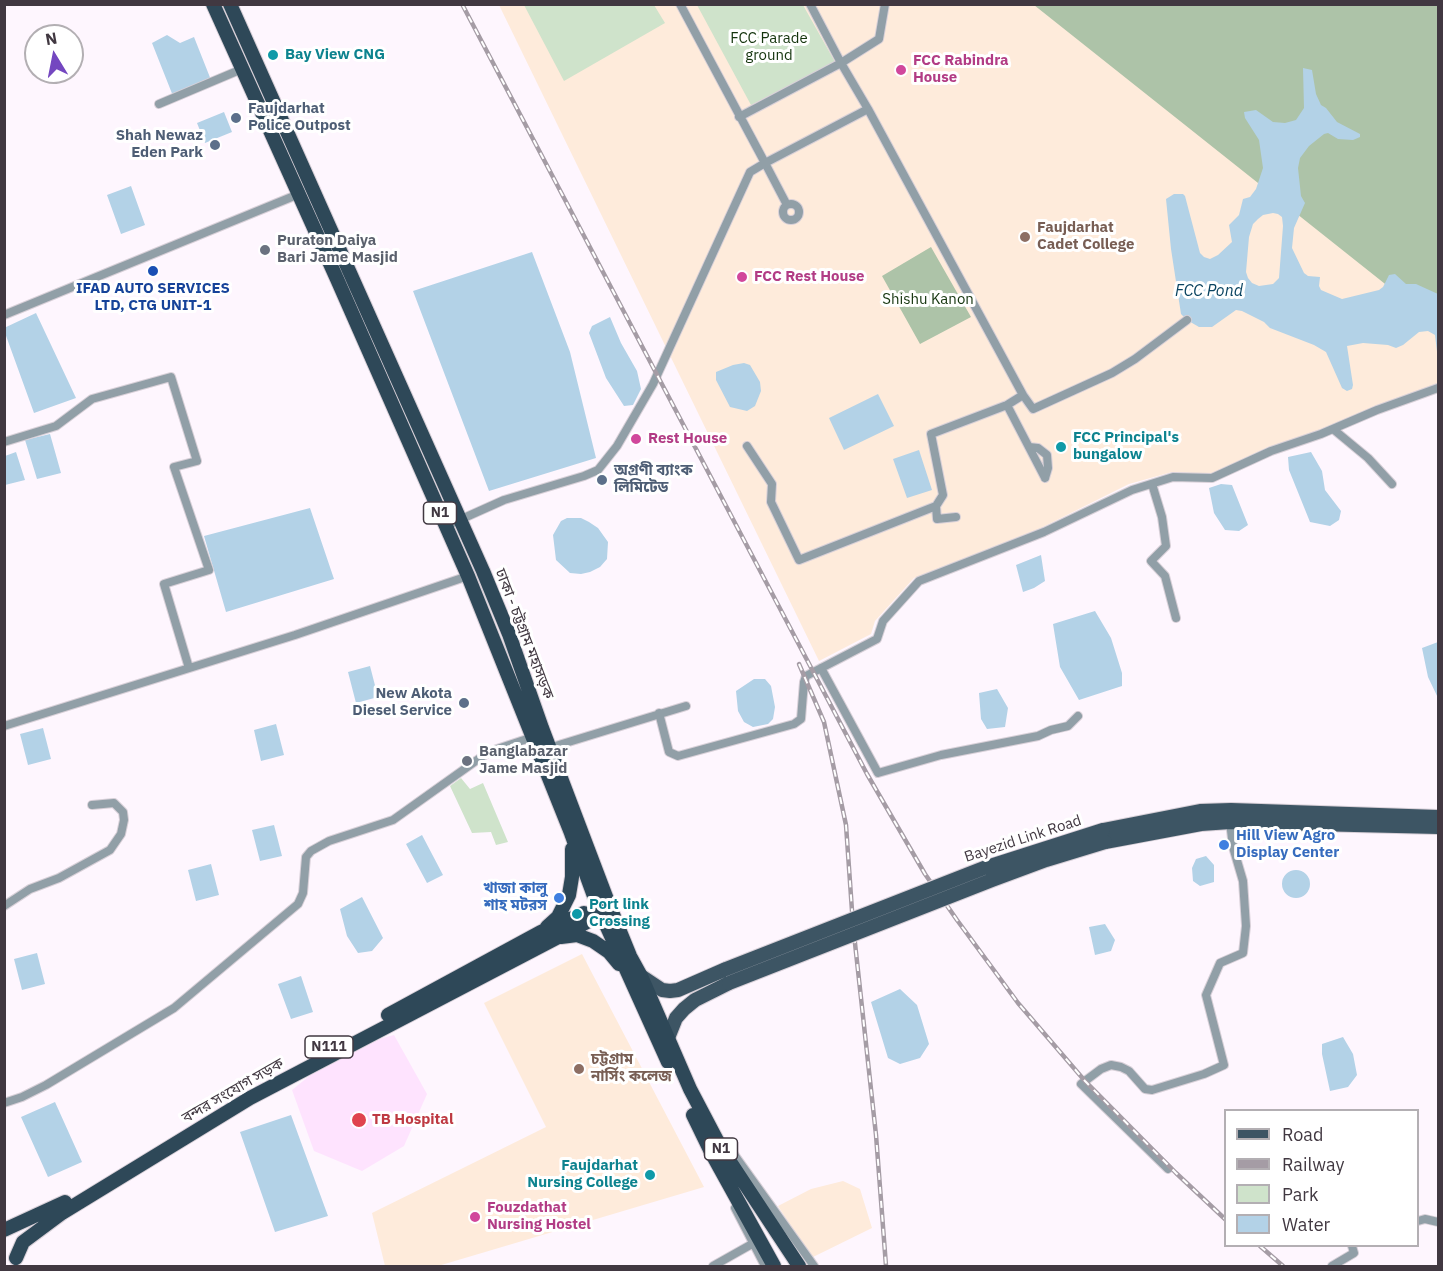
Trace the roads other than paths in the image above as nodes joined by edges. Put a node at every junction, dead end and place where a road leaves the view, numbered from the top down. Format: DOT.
graph roads {
  1 [pos="213,4"];
  2 [pos="230,4"];
  3 [pos="680,4"];
  4 [pos="810,4"];
  5 [pos="885,4"];
  6 [pos="841,63"];
  7 [pos="242,69"];
  8 [pos="159,104"];
  9 [pos="868,109"];
  10 [pos="739,117"];
  11 [pos="765,163"];
  12 [pos="299,194"];
  13 [pos="787,205"];
  14 [pos="4,315"];
  15 [pos="1187,320"];
  16 [pos="1438,388"];
  17 [pos="1023,395"];
  18 [pos="1007,405"];
  19 [pos="1333,429"];
  20 [pos="4,442"];
  21 [pos="747,446"];
  22 [pos="1029,447"];
  23 [pos="1152,484"];
  24 [pos="1392,484"];
  25 [pos="936,506"];
  26 [pos="956,517"];
  27 [pos="459,519"];
  28 [pos="446,526"];
  29 [pos="468,576"];
  30 [pos="1176,618"];
  31 [pos="189,668"];
  32 [pos="821,668"];
  33 [pos="686,706"];
  34 [pos="658,713"];
  35 [pos="1078,716"];
  36 [pos="4,726"];
  37 [pos="533,737"];
  38 [pos="549,748"];
  39 [pos="92,805"];
  40 [pos="1438,817"];
  41 [pos="1230,822"];
  42 [pos="1438,827"];
  43 [pos="571,833"];
  44 [pos="1104,836"];
  45 [pos="4,906"];
  46 [pos="605,908"];
  47 [pos="544,937"];
  48 [pos="634,975"];
  49 [pos="727,976"];
  50 [pos="668,1038"];
  51 [pos="4,1103"];
  52 [pos="697,1123"];
  53 [pos="716,1150"];
  54 [pos="1168,1169"];
  55 [pos="1419,1221"];
  56 [pos="1438,1222"];
  57 [pos="4,1230"];
  58 [pos="4,1237"];
  59 [pos="752,1244"];
  60 [pos="1352,1247"];
  61 [pos="14,1264"];
  62 [pos="713,1266"];
  63 [pos="765,1266"];
  64 [pos="774,1266"];
  65 [pos="799,1266"];
  66 [pos="814,1266"];
  67 [pos="1332,1266"];
  1 -- 7 [label="highway, ঢাকা - চট্টগ্রাম মহাসড়ক / N1"];
  2 -- 27 [label="highway, ঢাকা - চট্টগ্রাম মহাসড়ক / N1"];
  3 -- 10 [label="street"];
  4 -- 6 [label="street"];
  5 -- 6 [label="street"];
  6 -- 9 [label="street"];
  6 -- 10 [label="street"];
  7 -- 8 [label="street"];
  7 -- 12 [label="highway, ঢাকা - চট্টগ্রাম মহাসড়ক / N1"];
  9 -- 11 [label="street"];
  9 -- 17 [label="street"];
  10 -- 11 [label="street"];
  11 -- 13 [label="street"];
  11 -- 27 [label="street"];
  12 -- 14 [label="street"];
  12 -- 28 [label="highway, ঢাকা - চট্টগ্রাম মহাসড়ক / N1"];
  15 -- 17 [label="street"];
  16 -- 19 [label="street"];
  17 -- 18 [label="street"];
  18 -- 22 [label="street"];
  18 -- 25 [label="street"];
  19 -- 23 [label="street"];
  19 -- 24 [label="street"];
  20 -- 31 [label="street"];
  21 -- 25 [label="street"];
  23 -- 30 [label="street"];
  23 -- 32 [label="street"];
  25 -- 26 [label="street"];
  27 -- 28 [label="street"];
  27 -- 38 [label="highway, ঢাকা - চট্টগ্রাম মহাসড়ক / N1"];
  28 -- 29 [label="highway, ঢাকা - চট্টগ্রাম মহাসড়ক / N1"];
  29 -- 31 [label="street"];
  29 -- 37 [label="highway, ঢাকা - চট্টগ্রাম মহাসড়ক / N1"];
  31 -- 36 [label="street"];
  32 -- 34 [label="street"];
  32 -- 35 [label="street"];
  33 -- 34 [label="street"];
  34 -- 38 [label="street"];
  37 -- 43 [label="highway, ঢাকা - চট্টগ্রাম মহাসড়ক / N1"];
  37 -- 51 [label="street"];
  38 -- 46 [label="highway, ঢাকা - চট্টগ্রাম মহাসড়ক / N1"];
  39 -- 45 [label="street"];
  40 -- 44 [label="main road, Bayezid Link Road"];
  41 -- 42 [label="main road, Bayezid Link Road"];
  41 -- 44 [label="main road, Bayezid Link Road"];
  41 -- 54 [label="street"];
  43 -- 46 [label="highway, ঢাকা - চট্টগ্রাম মহাসড়ক / N1"];
  43 -- 47 [label="highway"];
  44 -- 49 [label="main road, Bayezid Link Road, bridge"];
  46 -- 47 [label="highway, বন্দর সংযোগ সড়ক / N111"];
  46 -- 48 [label="highway, ঢাকা - চট্টগ্রাম মহাসড়ক / N1"];
  47 -- 48 [label="highway"];
  47 -- 57 [label="highway, বন্দর সংযোগ সড়ক / N111"];
  47 -- 61 [label="highway, বন্দর সংযোগ সড়ক / N111"];
  48 -- 49 [label="main road, Bayezid Link Road"];
  48 -- 50 [label="highway, ঢাকা - চট্টগ্রাম মহাসড়ক / N1"];
  48 -- 52 [label="highway, ঢাকা - চট্টগ্রাম মহাসড়ক / N1"];
  49 -- 50 [label="main road"];
  50 -- 53 [label="highway, ঢাকা - চট্টগ্রাম মহাসড়ক / N1"];
  52 -- 53 [label="highway, ঢাকা - চট্টগ্রাম মহাসড়ক / N1"];
  52 -- 59 [label="street"];
  53 -- 64 [label="highway, ঢাকা - চট্টগ্রাম মহাসড়ক / N1"];
  53 -- 65 [label="highway, ঢাকা - চট্টগ্রাম মহাসড়ক / N1"];
  53 -- 66 [label="street"];
  55 -- 56 [label="street"];
  58 -- 61 [label="highway, N111"];
  59 -- 62 [label="street"];
  59 -- 63 [label="street"];
  60 -- 67 [label="street"];
}
